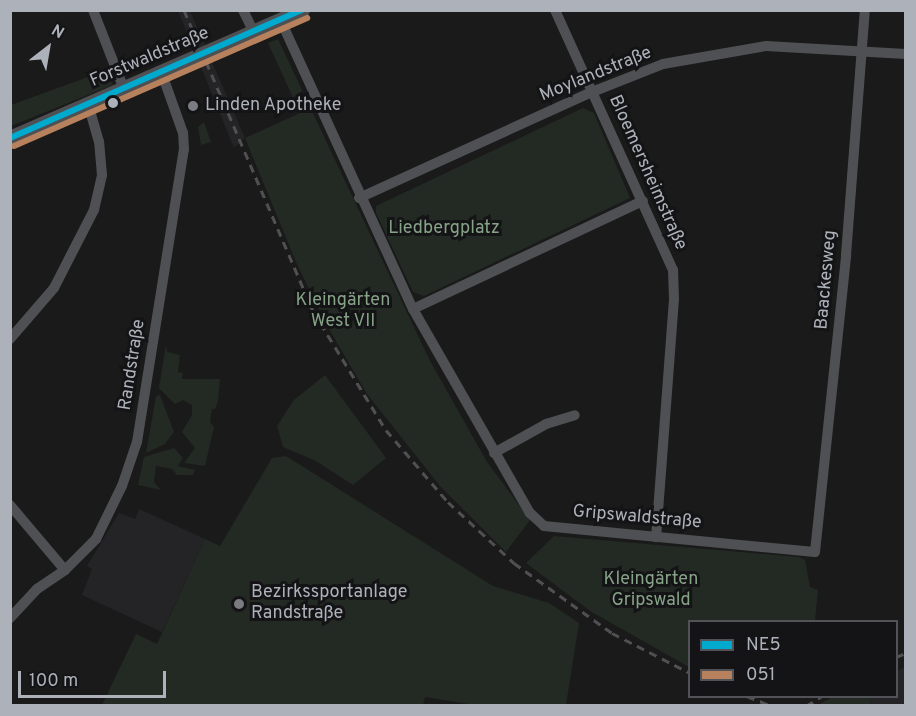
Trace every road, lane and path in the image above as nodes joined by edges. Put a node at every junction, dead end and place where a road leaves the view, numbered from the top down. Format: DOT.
graph roads {
  1 [pos="93,10"];
  2 [pos="243,10"];
  3 [pos="303,10"];
  4 [pos="555,10"];
  5 [pos="865,10"];
  6 [pos="281,21"];
  7 [pos="254,33"];
  8 [pos="862,49"];
  9 [pos="906,54"];
  10 [pos="162,75"];
  11 [pos="124,89"];
  12 [pos="592,92"];
  13 [pos="88,104"];
  14 [pos="10,138"];
  15 [pos="359,198"];
  16 [pos="643,201"];
  17 [pos="413,309"];
  18 [pos="10,339"];
  19 [pos="574,415"];
  20 [pos="494,453"];
  21 [pos="10,505"];
  22 [pos="656,537"];
  23 [pos="815,552"];
  24 [pos="65,570"];
  25 [pos="11,614"];
  1 -- 11 [label="street"];
  2 -- 7 [label="street"];
  3 -- 6 [label="street, Forstwaldstraße"];
  4 -- 12 [label="street, Bloemersheimstraße"];
  5 -- 8 [label="street, Baackesweg"];
  6 -- 7 [label="street, Forstwaldstraße"];
  6 -- 15 [label="street, Gripswaldstraße"];
  7 -- 10 [label="street, Forstwaldstraße"];
  8 -- 9 [label="street, Moylandstraße"];
  8 -- 12 [label="street, Moylandstraße"];
  8 -- 23 [label="street, Baackesweg"];
  10 -- 11 [label="street, Forstwaldstraße"];
  10 -- 24 [label="street, Randstraße"];
  11 -- 13 [label="street, Forstwaldstraße"];
  12 -- 15 [label="street, Moylandstraße"];
  12 -- 16 [label="street, Bloemersheimstraße"];
  13 -- 14 [label="street, Forstwaldstraße"];
  13 -- 18 [label="street"];
  15 -- 17 [label="street, Gripswaldstraße"];
  16 -- 17 [label="street"];
  16 -- 22 [label="street, Bloemersheimstraße"];
  17 -- 20 [label="street, Gripswaldstraße"];
  19 -- 20 [label="street"];
  20 -- 22 [label="street, Gripswaldstraße"];
  21 -- 24 [label="street"];
  22 -- 23 [label="street, Gripswaldstraße"];
  24 -- 25 [label="street, Randstraße"];
}
